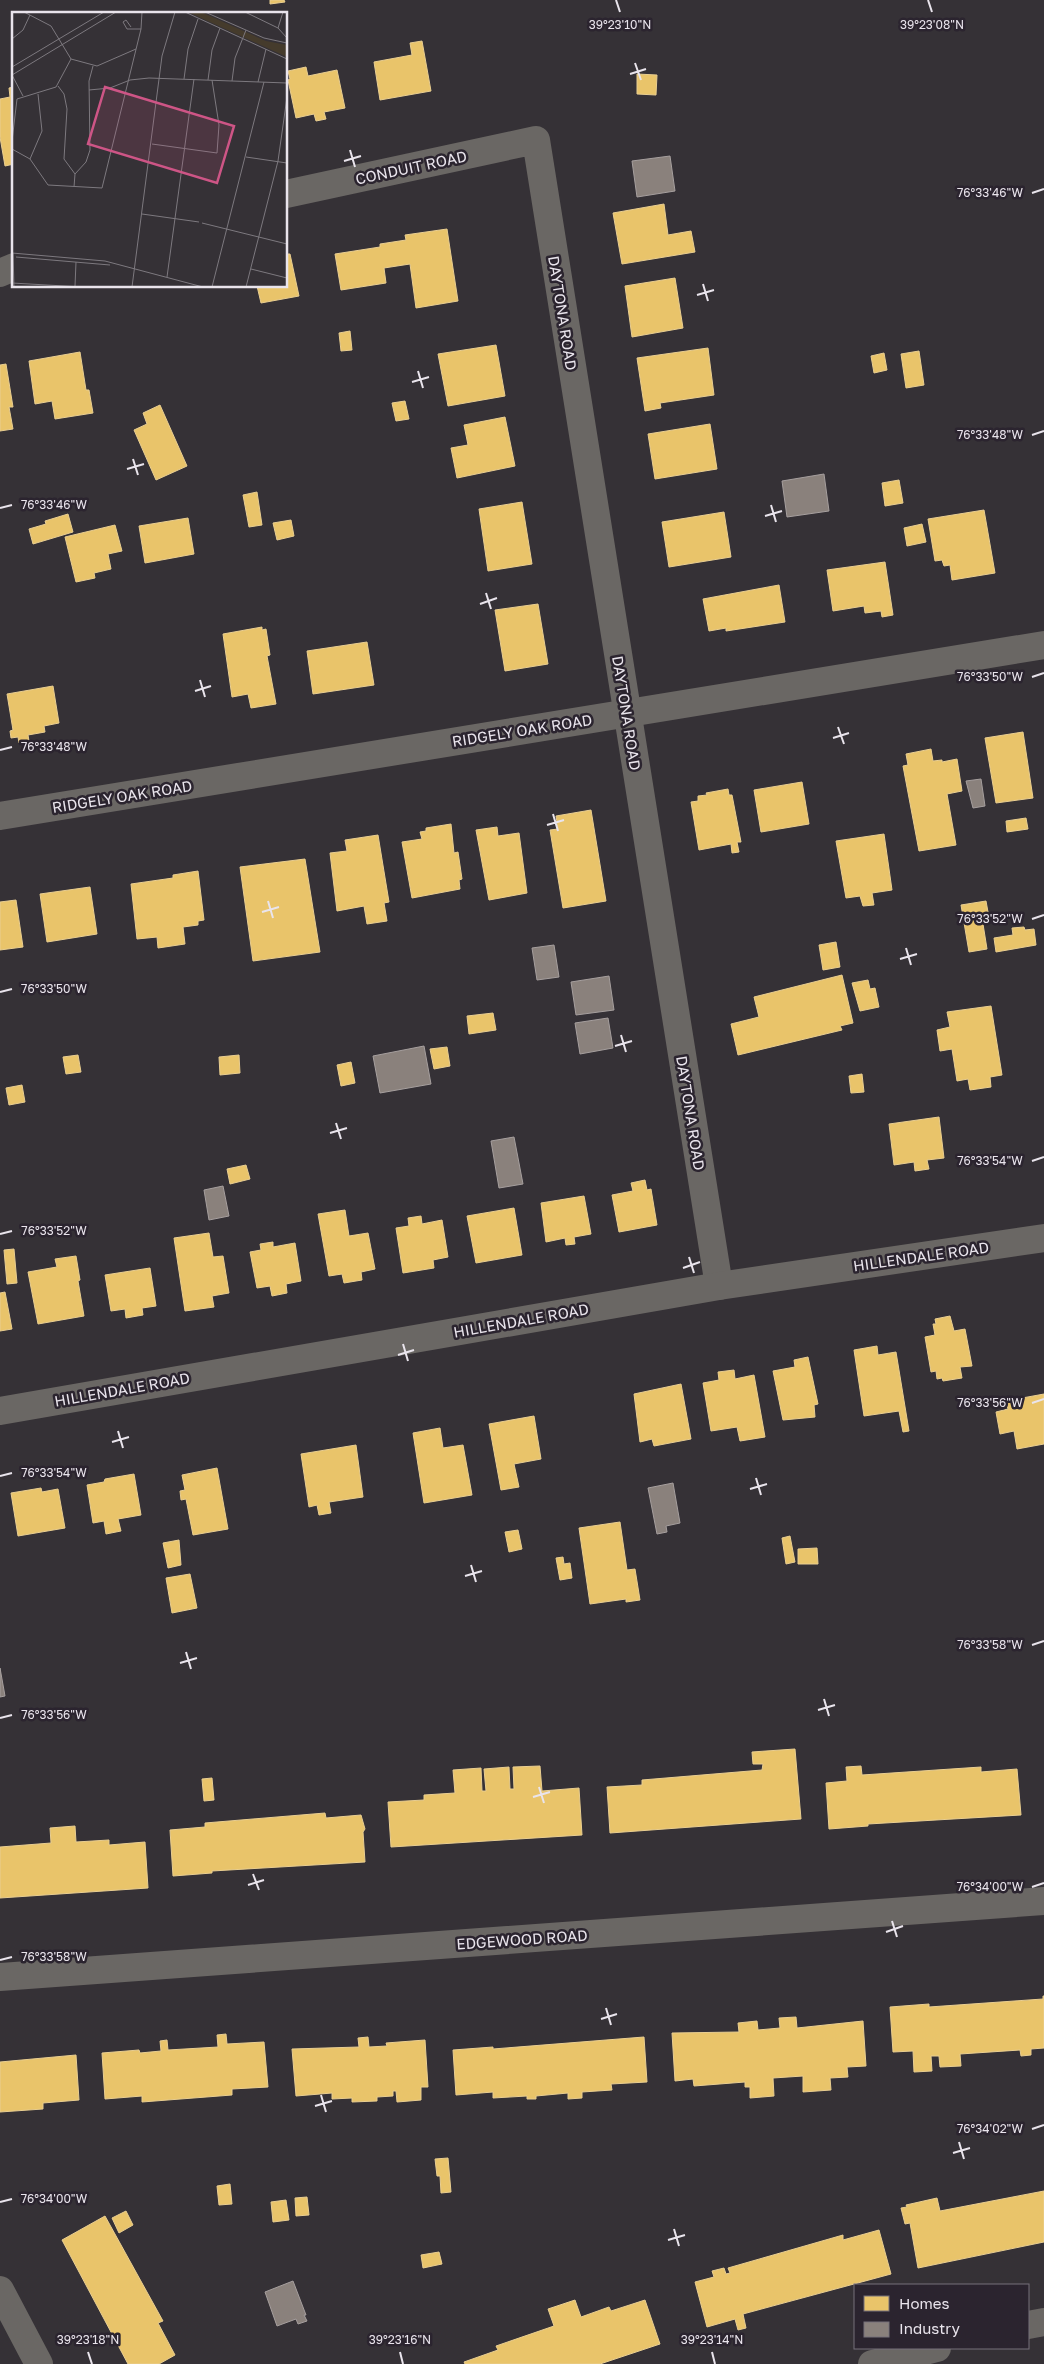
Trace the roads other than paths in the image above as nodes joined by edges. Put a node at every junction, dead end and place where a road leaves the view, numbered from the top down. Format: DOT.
graph roads {
  1 [pos="536,140"];
  2 [pos="288,194"];
  3 [pos="12,268"];
  4 [pos="0,273"];
  5 [pos="1044,645"];
  6 [pos="627,713"];
  7 [pos="0,816"];
  8 [pos="1044,1238"];
  9 [pos="719,1286"];
  10 [pos="0,1411"];
  11 [pos="1044,1901"];
  12 [pos="0,1976"];
  13 [pos="0,2290"];
  14 [pos="1044,2322"];
  15 [pos="1029,2325"];
  16 [pos="933,2349"];
  17 [pos="39,2364"];
  18 [pos="872,2364"];
  1 -- 2 [label="street, CONDUIT ROAD"];
  1 -- 6 [label="street, DAYTONA ROAD"];
  3 -- 4 [label="street"];
  5 -- 6 [label="street, RIDGELY OAK ROAD"];
  6 -- 7 [label="street, RIDGELY OAK ROAD"];
  6 -- 9 [label="street, DAYTONA ROAD"];
  8 -- 9 [label="street, HILLENDALE ROAD"];
  9 -- 10 [label="street, HILLENDALE ROAD"];
  11 -- 12 [label="street, EDGEWOOD ROAD"];
  13 -- 17 [label="street"];
  14 -- 15 [label="street"];
  16 -- 18 [label="street"];
}
